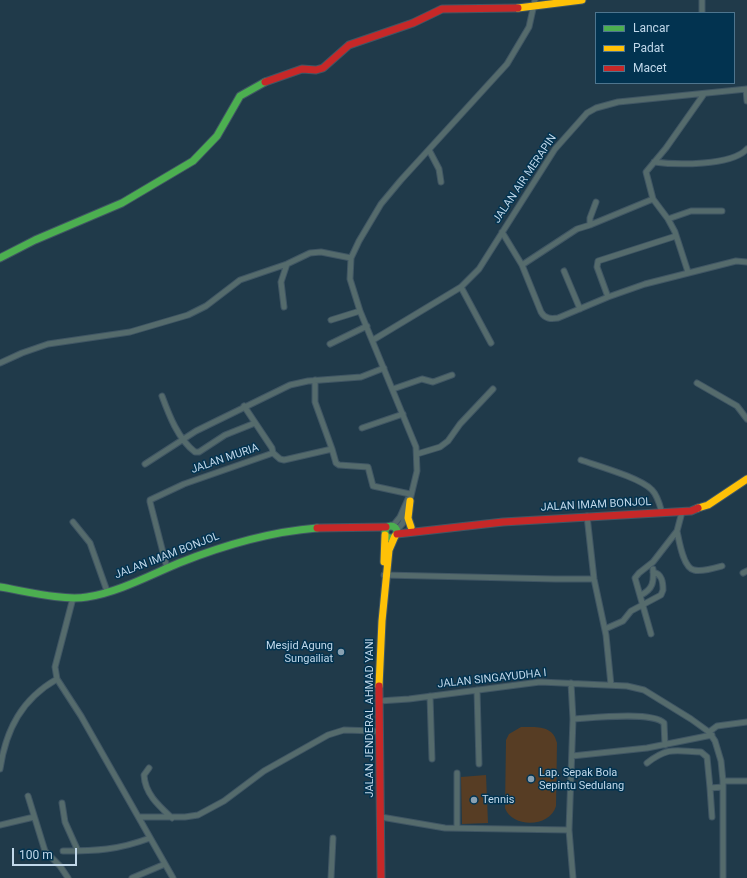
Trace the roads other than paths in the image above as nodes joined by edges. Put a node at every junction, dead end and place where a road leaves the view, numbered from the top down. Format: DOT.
graph roads {
  1 [pos="582,0"];
  2 [pos="702,0"];
  3 [pos="535,3"];
  4 [pos="702,12"];
  5 [pos="747,89"];
  6 [pos="704,94"];
  7 [pos="747,101"];
  8 [pos="747,149"];
  9 [pos="429,150"];
  10 [pos="654,162"];
  11 [pos="441,182"];
  12 [pos="653,199"];
  13 [pos="596,202"];
  14 [pos="722,211"];
  15 [pos="668,219"];
  16 [pos="590,225"];
  17 [pos="502,232"];
  18 [pos="676,236"];
  19 [pos="0,258"];
  20 [pos="351,258"];
  21 [pos="747,262"];
  22 [pos="287,264"];
  23 [pos="522,265"];
  24 [pos="564,271"];
  25 [pos="688,272"];
  26 [pos="461,287"];
  27 [pos="608,297"];
  28 [pos="284,307"];
  29 [pos="580,309"];
  30 [pos="360,311"];
  31 [pos="331,320"];
  32 [pos="367,326"];
  33 [pos="373,340"];
  34 [pos="491,343"];
  35 [pos="330,344"];
  36 [pos="0,363"];
  37 [pos="384,368"];
  38 [pos="452,375"];
  39 [pos="315,380"];
  40 [pos="697,383"];
  41 [pos="493,389"];
  42 [pos="393,390"];
  43 [pos="162,396"];
  44 [pos="244,406"];
  45 [pos="403,414"];
  46 [pos="747,419"];
  47 [pos="255,423"];
  48 [pos="362,428"];
  49 [pos="182,439"];
  50 [pos="332,449"];
  51 [pos="273,453"];
  52 [pos="417,454"];
  53 [pos="581,460"];
  54 [pos="145,464"];
  55 [pos="747,479"];
  56 [pos="410,498"];
  57 [pos="682,512"];
  58 [pos="662,513"];
  59 [pos="588,516"];
  60 [pos="73,522"];
  61 [pos="411,527"];
  62 [pos="438,528"];
  63 [pos="676,531"];
  64 [pos="392,532"];
  65 [pos="653,562"];
  66 [pos="722,566"];
  67 [pos="167,568"];
  68 [pos="653,572"];
  69 [pos="386,576"];
  70 [pos="594,579"];
  71 [pos="0,587"];
  72 [pos="107,591"];
  73 [pos="641,595"];
  74 [pos="73,598"];
  75 [pos="643,604"];
  76 [pos="605,629"];
  77 [pos="651,634"];
  78 [pos="57,679"];
  79 [pos="571,683"];
  80 [pos="611,686"];
  81 [pos="477,690"];
  82 [pos="430,696"];
  83 [pos="379,701"];
  84 [pos="573,719"];
  85 [pos="747,722"];
  86 [pos="376,731"];
  87 [pos="710,734"];
  88 [pos="665,745"];
  89 [pos="572,756"];
  90 [pos="432,759"];
  91 [pos="647,763"];
  92 [pos="479,764"];
  93 [pos="149,768"];
  94 [pos="0,769"];
  95 [pos="457,773"];
  96 [pos="723,781"];
  97 [pos="747,781"];
  98 [pos="723,787"];
  99 [pos="710,788"];
  100 [pos="28,796"];
  101 [pos="62,803"];
  102 [pos="34,817"];
  103 [pos="139,817"];
  104 [pos="381,817"];
  105 [pos="172,818"];
  106 [pos="712,818"];
  107 [pos="0,825"];
  108 [pos="457,828"];
  109 [pos="569,830"];
  110 [pos="150,838"];
  111 [pos="333,838"];
  112 [pos="63,851"];
  113 [pos="78,852"];
  114 [pos="165,864"];
  115 [pos="68,878"];
  116 [pos="132,878"];
  117 [pos="173,878"];
  118 [pos="331,878"];
  119 [pos="376,878"];
  120 [pos="381,878"];
  121 [pos="573,878"];
  122 [pos="723,878"];
  1 -- 3 [label="main road"];
  2 -- 4 [label="street"];
  3 -- 9 [label="street"];
  3 -- 19 [label="main road"];
  5 -- 6 [label="street, JALAN AIR MERAPIN"];
  5 -- 7 [label="street"];
  6 -- 10 [label="street"];
  6 -- 17 [label="street, JALAN AIR MERAPIN"];
  8 -- 10 [label="street"];
  9 -- 11 [label="street"];
  9 -- 20 [label="street"];
  10 -- 12 [label="street"];
  12 -- 15 [label="street"];
  12 -- 16 [label="street"];
  13 -- 16 [label="street"];
  14 -- 15 [label="street"];
  15 -- 18 [label="street"];
  16 -- 23 [label="street"];
  17 -- 23 [label="street"];
  17 -- 26 [label="street, JALAN AIR MERAPIN"];
  18 -- 25 [label="street"];
  18 -- 27 [label="street"];
  20 -- 22 [label="street"];
  20 -- 30 [label="street"];
  21 -- 25 [label="street"];
  22 -- 28 [label="street"];
  22 -- 36 [label="street"];
  23 -- 29 [label="street"];
  24 -- 29 [label="street"];
  25 -- 27 [label="street"];
  26 -- 33 [label="street, JALAN AIR MERAPIN"];
  26 -- 34 [label="street"];
  27 -- 29 [label="street"];
  30 -- 31 [label="street"];
  30 -- 32 [label="street"];
  32 -- 33 [label="street"];
  32 -- 35 [label="street"];
  33 -- 37 [label="street"];
  37 -- 39 [label="street"];
  37 -- 42 [label="street"];
  38 -- 42 [label="street"];
  39 -- 44 [label="street"];
  39 -- 50 [label="street"];
  40 -- 46 [label="street"];
  41 -- 52 [label="street"];
  42 -- 45 [label="street"];
  43 -- 49 [label="street"];
  44 -- 47 [label="street, JALAN MURIA"];
  44 -- 49 [label="street"];
  45 -- 48 [label="street"];
  45 -- 52 [label="street"];
  47 -- 49 [label="street"];
  47 -- 51 [label="street, JALAN MURIA"];
  49 -- 54 [label="street"];
  50 -- 51 [label="street"];
  50 -- 56 [label="street"];
  51 -- 67 [label="street, JALAN MURIA"];
  52 -- 56 [label="street"];
  53 -- 58 [label="street"];
  55 -- 57 [label="main road, JALAN IMAM BONJOL"];
  56 -- 61 [label="main road"];
  56 -- 64 [label="street"];
  57 -- 58 [label="main road, JALAN IMAM BONJOL"];
  57 -- 63 [label="street"];
  58 -- 59 [label="main road, JALAN IMAM BONJOL"];
  59 -- 62 [label="main road, JALAN IMAM BONJOL"];
  59 -- 70 [label="street"];
  60 -- 72 [label="street"];
  61 -- 62 [label="main road, JALAN IMAM BONJOL"];
  61 -- 64 [label="main road, JALAN IMAM BONJOL"];
  62 -- 64 [label="main road, JALAN IMAM BONJOL"];
  63 -- 65 [label="street"];
  63 -- 66 [label="street"];
  64 -- 67 [label="main road, JALAN IMAM BONJOL"];
  64 -- 69 [label="main road, JALAN JENDERAL AHMAD YANI"];
  65 -- 68 [label="street"];
  65 -- 73 [label="street"];
  67 -- 72 [label="main road, JALAN IMAM BONJOL"];
  68 -- 73 [label="street"];
  68 -- 75 [label="street"];
  69 -- 70 [label="street"];
  69 -- 83 [label="main road, JALAN JENDERAL AHMAD YANI"];
  69 -- 86 [label="main road, JALAN JENDERAL AHMAD YANI"];
  70 -- 76 [label="street"];
  71 -- 74 [label="main road, JALAN IMAM BONJOL"];
  72 -- 74 [label="main road, JALAN IMAM BONJOL"];
  73 -- 75 [label="street"];
  74 -- 78 [label="street"];
  75 -- 76 [label="street"];
  75 -- 77 [label="street"];
  76 -- 80 [label="street"];
  78 -- 94 [label="street"];
  78 -- 103 [label="street"];
  79 -- 80 [label="street, JALAN SINGAYUDHA I"];
  79 -- 81 [label="street, JALAN SINGAYUDHA I"];
  79 -- 84 [label="street"];
  80 -- 87 [label="street, JALAN SINGAYUDHA I"];
  81 -- 82 [label="street, JALAN SINGAYUDHA I"];
  81 -- 92 [label="street"];
  82 -- 83 [label="street, JALAN SINGAYUDHA I"];
  82 -- 90 [label="street"];
  83 -- 104 [label="main road, JALAN JENDERAL AHMAD YANI"];
  84 -- 88 [label="street"];
  84 -- 89 [label="street"];
  85 -- 87 [label="street"];
  86 -- 105 [label="street"];
  86 -- 119 [label="main road, JALAN JENDERAL AHMAD YANI"];
  87 -- 88 [label="street"];
  87 -- 96 [label="street"];
  88 -- 89 [label="street"];
  89 -- 109 [label="street"];
  91 -- 99 [label="street"];
  93 -- 105 [label="street"];
  95 -- 108 [label="street"];
  96 -- 97 [label="street"];
  96 -- 98 [label="street"];
  98 -- 99 [label="street"];
  98 -- 122 [label="street"];
  99 -- 106 [label="street"];
  100 -- 102 [label="street"];
  101 -- 113 [label="street"];
  102 -- 107 [label="street"];
  102 -- 115 [label="street"];
  103 -- 105 [label="street"];
  103 -- 110 [label="street"];
  104 -- 108 [label="street"];
  104 -- 120 [label="main road, JALAN JENDERAL AHMAD YANI"];
  108 -- 109 [label="street"];
  109 -- 121 [label="street"];
  110 -- 113 [label="street"];
  110 -- 114 [label="street"];
  111 -- 118 [label="street"];
  112 -- 113 [label="street"];
  114 -- 116 [label="street"];
  114 -- 117 [label="street"];
}
